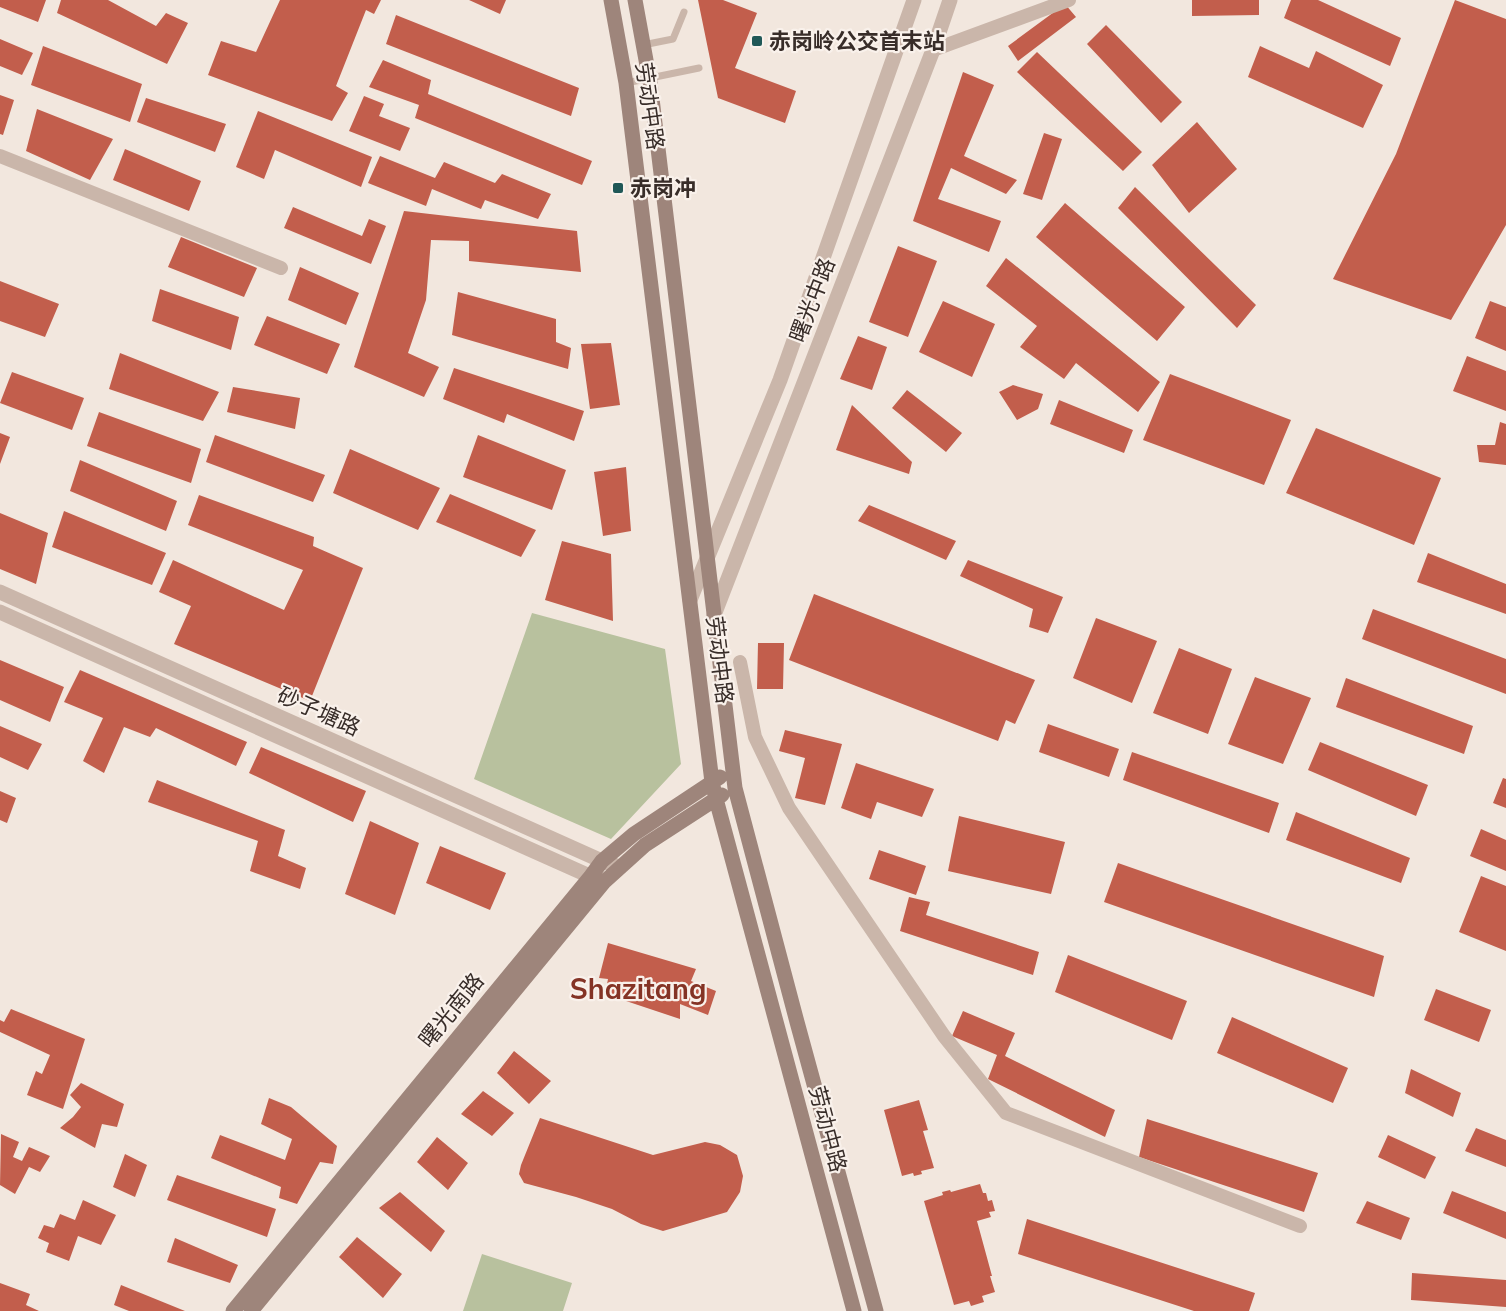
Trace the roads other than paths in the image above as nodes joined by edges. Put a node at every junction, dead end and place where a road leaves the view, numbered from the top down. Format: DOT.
graph roads {
  1 [pos="611,0"];
  2 [pos="635,0"];
  3 [pos="914,0"];
  4 [pos="950,0"];
  5 [pos="1069,0"];
  6 [pos="684,12"];
  7 [pos="643,45"];
  8 [pos="933,50"];
  9 [pos="699,68"];
  10 [pos="649,78"];
  11 [pos="626,83"];
  12 [pos="0,156"];
  13 [pos="281,268"];
  14 [pos="707,560"];
  15 [pos="0,592"];
  16 [pos="690,600"];
  17 [pos="0,612"];
  18 [pos="714,615"];
  19 [pos="740,662"];
  20 [pos="733,770"];
  21 [pos="712,782"];
  22 [pos="735,788"];
  23 [pos="716,799"];
  24 [pos="602,861"];
  25 [pos="620,867"];
  26 [pos="597,879"];
  27 [pos="1300,1226"];
  28 [pos="233,1311"];
  29 [pos="251,1311"];
  30 [pos="854,1311"];
  31 [pos="876,1311"];
  1 -- 11 [label="main road, 劳动中路"];
  2 -- 7 [label="main road, 劳动中路"];
  3 -- 14 [label="street, 曙光中路"];
  4 -- 8 [label="street, 曙光中路"];
  5 -- 8 [label="street"];
  6 -- 7 [label="lane"];
  7 -- 10 [label="main road, 劳动中路"];
  8 -- 18 [label="street, 曙光中路"];
  9 -- 10 [label="lane"];
  10 -- 11 [label="lane"];
  10 -- 14 [label="main road, 劳动中路"];
  11 -- 16 [label="main road, 劳动中路"];
  12 -- 13 [label="street"];
  14 -- 16 [label="street, 曙光中路"];
  14 -- 18 [label="main road, 劳动中路"];
  15 -- 24 [label="street, 砂子塘路"];
  16 -- 21 [label="main road, 劳动中路"];
  17 -- 26 [label="street, 砂子塘路"];
  18 -- 20 [label="main road, 劳动中路"];
  19 -- 27 [label="street"];
  20 -- 21 [label="main road, 曙光南路"];
  20 -- 22 [label="main road, 劳动中路"];
  21 -- 23 [label="main road, 劳动中路"];
  21 -- 24 [label="main road, 曙光南路"];
  22 -- 23 [label="main road, 曙光南路"];
  22 -- 31 [label="main road, 劳动中路"];
  23 -- 25 [label="main road, 曙光南路"];
  23 -- 30 [label="main road, 劳动中路"];
  24 -- 25 [label="street, 砂子塘路"];
  24 -- 26 [label="main road, 曙光南路"];
  25 -- 26 [label="main road, 曙光南路"];
  26 -- 28 [label="main road, 曙光南路"];
  26 -- 29 [label="main road, 曙光南路"];
}
